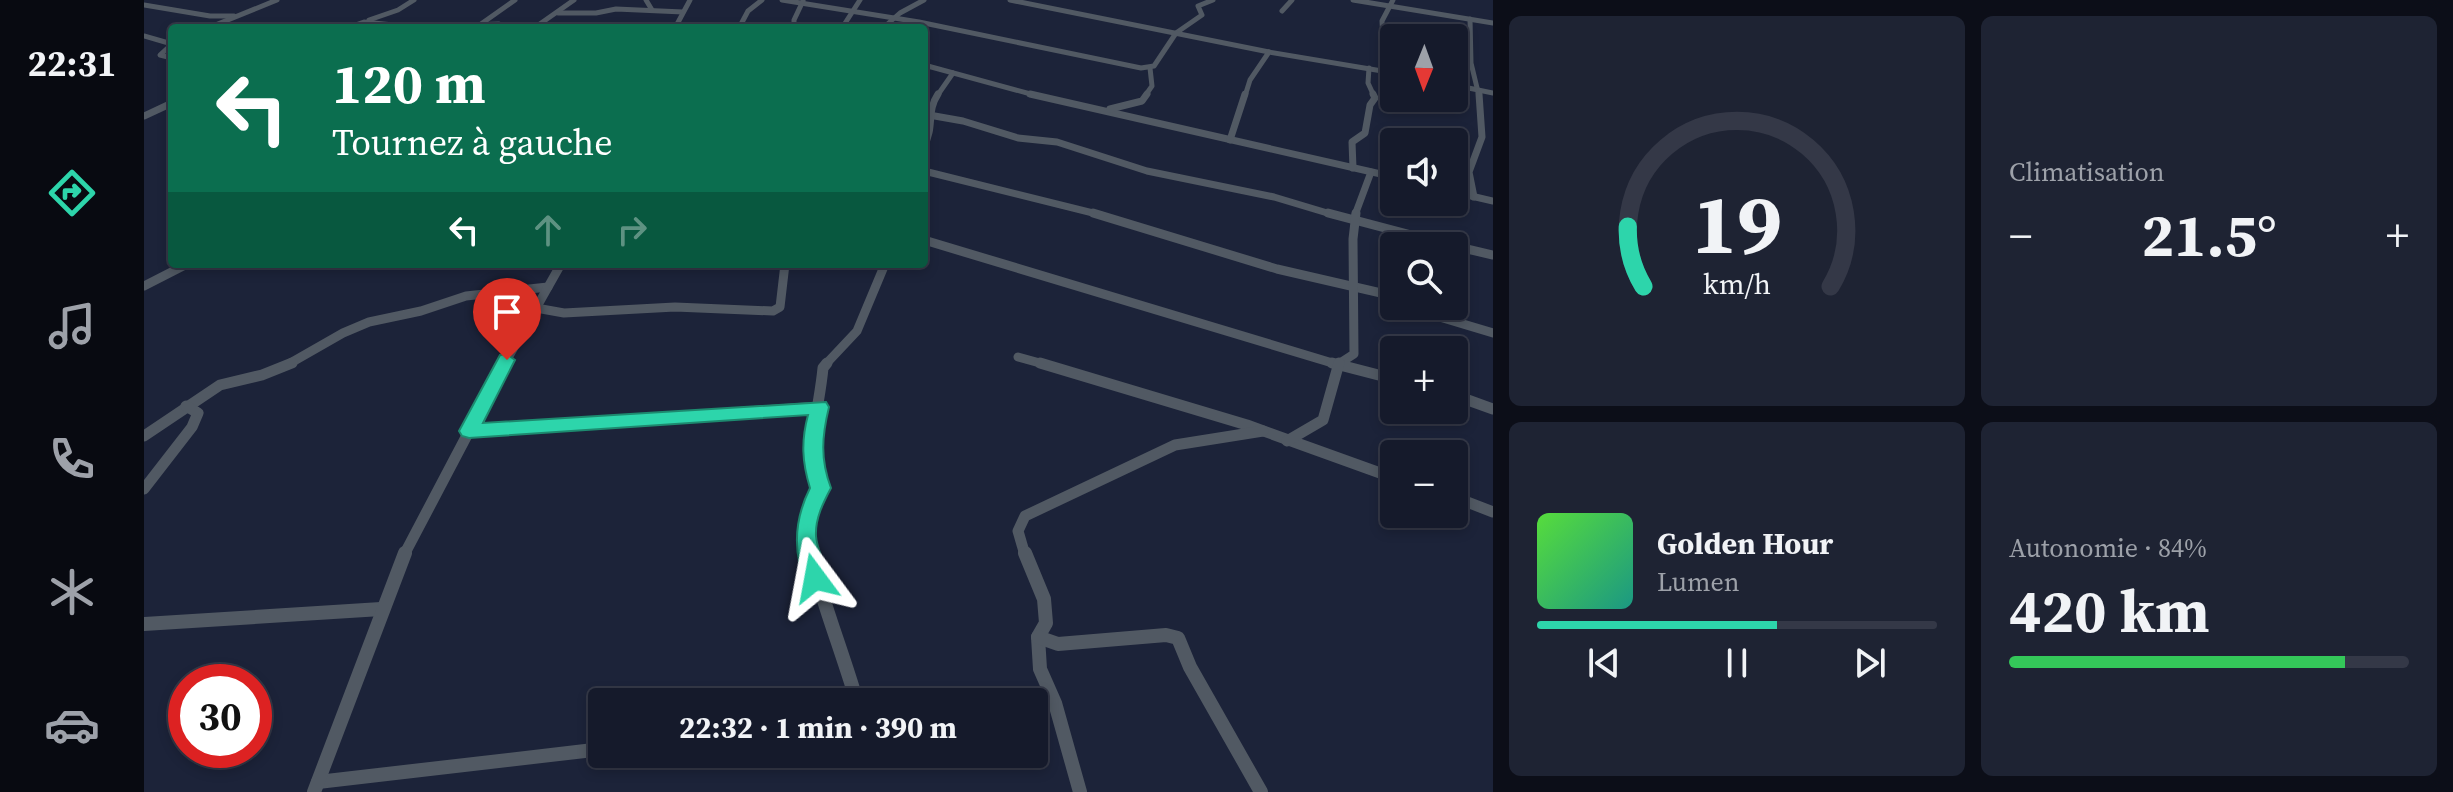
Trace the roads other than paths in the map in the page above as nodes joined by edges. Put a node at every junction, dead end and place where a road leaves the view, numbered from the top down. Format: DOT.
graph roads {
  1 [pos="277,0"];
  2 [pos="414,0"];
  3 [pos="515,0"];
  4 [pos="574,0"];
  5 [pos="646,0"];
  6 [pos="690,0"];
  7 [pos="762,0"];
  8 [pos="782,0"];
  9 [pos="860,0"];
  10 [pos="924,0"];
  11 [pos="1012,0"];
  12 [pos="1213,0"];
  13 [pos="1292,0"];
  14 [pos="1353,0"];
  15 [pos="801,1"];
  16 [pos="1392,4"];
  17 [pos="146,7"];
  18 [pos="652,10"];
  19 [pos="1282,11"];
  20 [pos="683,12"];
  21 [pos="850,12"];
  22 [pos="558,13"];
  23 [pos="234,16"];
  24 [pos="896,18"];
  25 [pos="1470,19"];
  26 [pos="1493,21"];
  27 [pos="364,22"];
  28 [pos="217,24"];
  29 [pos="358,24"];
  30 [pos="386,24"];
  31 [pos="482,24"];
  32 [pos="537,24"];
  33 [pos="677,24"];
  34 [pos="741,24"];
  35 [pos="795,24"];
  36 [pos="844,24"];
  37 [pos="888,24"];
  38 [pos="926,24"];
  39 [pos="928,24"];
  40 [pos="1382,24"];
  41 [pos="1176,33"];
  42 [pos="144,36"];
  43 [pos="168,43"];
  44 [pos="1269,52"];
  45 [pos="928,66"];
  46 [pos="1150,68"];
  47 [pos="1369,68"];
  48 [pos="1380,70"];
  49 [pos="953,73"];
  50 [pos="1468,88"];
  51 [pos="1479,90"];
  52 [pos="1493,93"];
  53 [pos="168,105"];
  54 [pos="1099,109"];
  55 [pos="929,115"];
  56 [pos="144,116"];
  57 [pos="928,139"];
  58 [pos="1230,140"];
  59 [pos="1353,168"];
  60 [pos="928,172"];
  61 [pos="1371,172"];
  62 [pos="1380,174"];
  63 [pos="1468,196"];
  64 [pos="1474,197"];
  65 [pos="1493,201"];
  66 [pos="1353,219"];
  67 [pos="1393,232"];
  68 [pos="928,241"];
  69 [pos="1468,249"];
  70 [pos="1493,255"];
  71 [pos="179,268"];
  72 [pos="559,268"];
  73 [pos="785,268"];
  74 [pos="883,268"];
  75 [pos="1355,285"];
  76 [pos="144,286"];
  77 [pos="548,287"];
  78 [pos="1380,292"];
  79 [pos="536,308"];
  80 [pos="1450,320"];
  81 [pos="1493,333"];
  82 [pos="1354,354"];
  83 [pos="1018,357"];
  84 [pos="1337,365"];
  85 [pos="1362,371"];
  86 [pos="1380,376"];
  87 [pos="1468,400"];
  88 [pos="186,406"];
  89 [pos="819,407"];
  90 [pos="1493,409"];
  91 [pos="469,431"];
  92 [pos="1263,431"];
  93 [pos="144,436"];
  94 [pos="1287,441"];
  95 [pos="1380,473"];
  96 [pos="144,489"];
  97 [pos="1468,502"];
  98 [pos="1493,512"];
  99 [pos="381,609"];
  100 [pos="144,624"];
  101 [pos="1038,637"];
  102 [pos="853,688"];
  103 [pos="588,751"];
  104 [pos="316,787"];
  105 [pos="1080,792"];
  106 [pos="1261,792"];
  1 -- 23 [label="street"];
  2 -- 27 [label="street"];
  3 -- 31 [label="street"];
  4 -- 22 [label="street"];
  5 -- 18 [label="street"];
  6 -- 20 [label="street"];
  7 -- 34 [label="street"];
  8 -- 15 [label="street"];
  9 -- 21 [label="street"];
  10 -- 24 [label="street"];
  11 -- 41 [label="street"];
  12 -- 41 [label="street"];
  13 -- 19 [label="street"];
  14 -- 16 [label="street"];
  15 -- 21 [label="street"];
  15 -- 35 [label="street"];
  16 -- 25 [label="street"];
  16 -- 40 [label="street"];
  17 -- 23 [label="street"];
  18 -- 20 [label="street"];
  18 -- 22 [label="street"];
  20 -- 33 [label="street"];
  21 -- 24 [label="street"];
  21 -- 36 [label="street"];
  22 -- 32 [label="street"];
  23 -- 28 [label="street"];
  24 -- 37 [label="street"];
  24 -- 38 [label="street"];
  25 -- 26 [label="street"];
  25 -- 51 [label="street"];
  27 -- 29 [label="street"];
  27 -- 30 [label="street"];
  39 -- 46 [label="street"];
  41 -- 44 [label="street"];
  41 -- 46 [label="street"];
  42 -- 43 [label="street"];
  44 -- 47 [label="street"];
  44 -- 58 [label="street"];
  45 -- 49 [label="street"];
  46 -- 54 [label="street"];
  47 -- 48 [label="street"];
  47 -- 59 [label="street"];
  49 -- 54 [label="street"];
  49 -- 55 [label="street"];
  50 -- 51 [label="street"];
  51 -- 52 [label="street"];
  51 -- 64 [label="street"];
  53 -- 56 [label="street"];
  54 -- 58 [label="street"];
  55 -- 57 [label="street"];
  55 -- 66 [label="street"];
  58 -- 59 [label="street"];
  59 -- 61 [label="street"];
  60 -- 75 [label="street"];
  61 -- 62 [label="street"];
  61 -- 66 [label="street"];
  63 -- 64 [label="street"];
  64 -- 65 [label="street"];
  66 -- 67 [label="street"];
  66 -- 75 [label="street"];
  68 -- 84 [label="street"];
  69 -- 70 [label="street"];
  71 -- 76 [label="street"];
  72 -- 77 [label="street"];
  73 -- 79 [label="street"];
  74 -- 89 [label="street"];
  75 -- 78 [label="street"];
  75 -- 82 [label="street"];
  77 -- 79 [label="street"];
  77 -- 88 [label="street"];
  79 -- 91 [label="street"];
  80 -- 81 [label="street"];
  82 -- 84 [label="street"];
  82 -- 85 [label="street"];
  83 -- 92 [label="street"];
  84 -- 85 [label="street"];
  84 -- 94 [label="street"];
  85 -- 86 [label="street"];
  87 -- 90 [label="street"];
  88 -- 93 [label="street"];
  88 -- 96 [label="street"];
  89 -- 91 [label="street"];
  89 -- 102 [label="street"];
  91 -- 99 [label="street"];
  92 -- 94 [label="street"];
  92 -- 101 [label="street"];
  94 -- 95 [label="street"];
  97 -- 98 [label="street"];
  99 -- 100 [label="street"];
  99 -- 104 [label="street"];
  101 -- 105 [label="street"];
  101 -- 106 [label="street"];
  103 -- 104 [label="street"];
}
